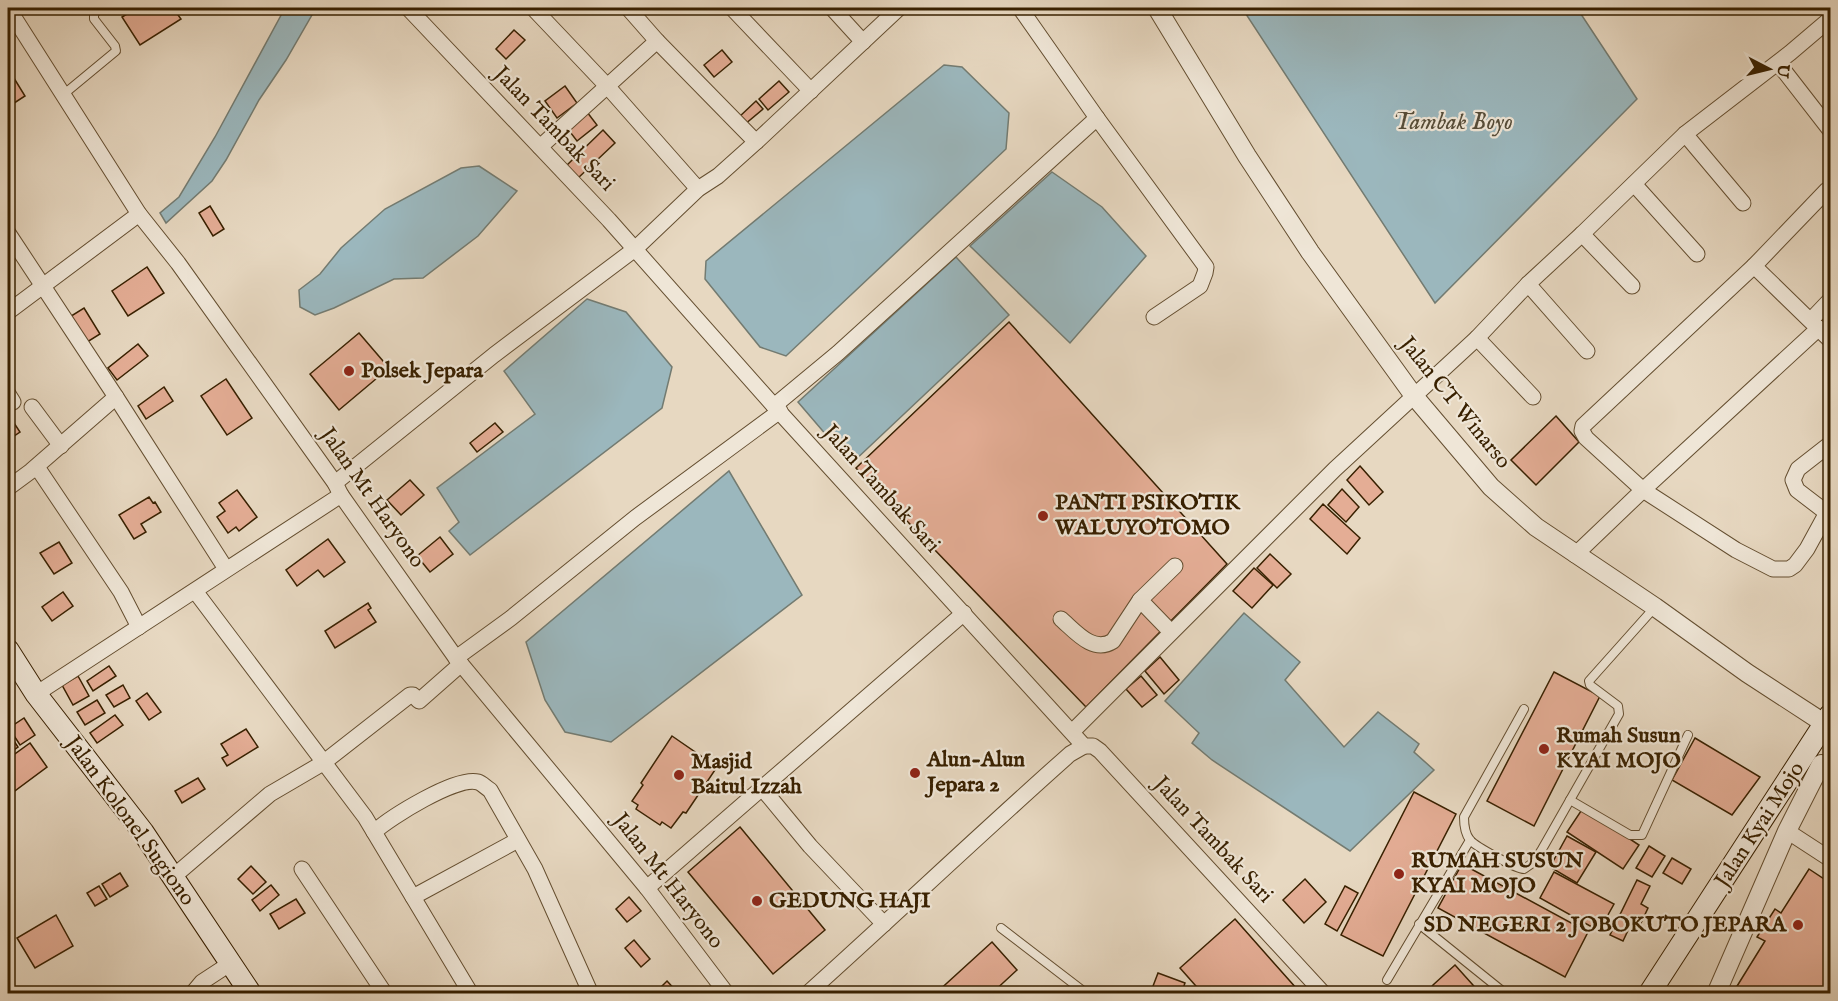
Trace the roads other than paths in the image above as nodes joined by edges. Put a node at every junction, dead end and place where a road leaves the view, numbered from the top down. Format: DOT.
graph roads {
  1 [pos="8,8"];
  2 [pos="98,8"];
  3 [pos="408,8"];
  4 [pos="533,8"];
  5 [pos="628,8"];
  6 [pos="732,8"];
  7 [pos="832,8"];
  8 [pos="899,8"];
  9 [pos="1020,8"];
  10 [pos="1157,8"];
  11 [pos="1830,19"];
  12 [pos="657,40"];
  13 [pos="863,42"];
  14 [pos="1778,63"];
  15 [pos="608,87"];
  16 [pos="811,91"];
  17 [pos="64,94"];
  18 [pos="1097,118"];
  19 [pos="1830,130"];
  20 [pos="1685,134"];
  21 [pos="756,142"];
  22 [pos="540,147"];
  23 [pos="1634,184"];
  24 [pos="698,189"];
  25 [pos="1827,189"];
  26 [pos="1743,204"];
  27 [pos="139,214"];
  28 [pos="8,233"];
  29 [pos="1582,234"];
  30 [pos="635,249"];
  31 [pos="1697,254"];
  32 [pos="1754,266"];
  33 [pos="1528,284"];
  34 [pos="1632,286"];
  35 [pos="43,288"];
  36 [pos="1830,300"];
  37 [pos="8,312"];
  38 [pos="1154,317"];
  39 [pos="1815,324"];
  40 [pos="1477,338"];
  41 [pos="1830,340"];
  42 [pos="1587,351"];
  43 [pos="1414,396"];
  44 [pos="1533,397"];
  45 [pos="116,398"];
  46 [pos="32,407"];
  47 [pos="777,409"];
  48 [pos="1830,444"];
  49 [pos="61,446"];
  50 [pos="37,467"];
  51 [pos="8,488"];
  52 [pos="338,489"];
  53 [pos="1643,490"];
  54 [pos="1829,510"];
  55 [pos="1575,555"];
  56 [pos="1175,566"];
  57 [pos="226,569"];
  58 [pos="195,591"];
  59 [pos="1140,600"];
  60 [pos="1655,607"];
  61 [pos="964,613"];
  62 [pos="1061,619"];
  63 [pos="139,627"];
  64 [pos="1171,632"];
  65 [pos="8,650"];
  66 [pos="459,661"];
  67 [pos="36,694"];
  68 [pos="1524,710"];
  69 [pos="1829,722"];
  70 [pos="1072,732"];
  71 [pos="1688,735"];
  72 [pos="1084,746"];
  73 [pos="1826,762"];
  74 [pos="323,763"];
  75 [pos="1789,781"];
  76 [pos="762,788"];
  77 [pos="1570,800"];
  78 [pos="1787,831"];
  79 [pos="374,832"];
  80 [pos="518,840"];
  81 [pos="1470,840"];
  82 [pos="1830,859"];
  83 [pos="302,869"];
  84 [pos="173,877"];
  85 [pos="647,888"];
  86 [pos="413,897"];
  87 [pos="885,924"];
  88 [pos="1419,924"];
  89 [pos="1001,928"];
  90 [pos="231,963"];
  91 [pos="1387,980"];
  92 [pos="192,993"];
  93 [pos="252,993"];
  94 [pos="385,993"];
  95 [pos="471,993"];
  96 [pos="591,993"];
  97 [pos="727,993"];
  98 [pos="807,993"];
  99 [pos="1087,993"];
  100 [pos="1324,993"];
  101 [pos="1506,993"];
  102 [pos="1649,993"];
  103 [pos="1716,993"];
  1 -- 17 [label="street, Jalan Mt Haryono"];
  2 -- 17 [label="lane"];
  3 -- 22 [label="street, Jalan Tambak Sari"];
  4 -- 15 [label="street"];
  5 -- 12 [label="street"];
  6 -- 16 [label="street"];
  7 -- 13 [label="street"];
  8 -- 13 [label="street"];
  9 -- 18 [label="street"];
  10 -- 43 [label="street, Jalan CT Winarso"];
  11 -- 14 [label="street"];
  12 -- 15 [label="street"];
  12 -- 21 [label="street"];
  13 -- 16 [label="street"];
  14 -- 19 [label="street"];
  14 -- 20 [label="street"];
  15 -- 22 [label="street"];
  15 -- 24 [label="street"];
  16 -- 21 [label="street"];
  17 -- 27 [label="street, Jalan Mt Haryono"];
  18 -- 38 [label="street"];
  18 -- 47 [label="street"];
  20 -- 23 [label="street"];
  20 -- 26 [label="street"];
  21 -- 24 [label="street"];
  22 -- 30 [label="street, Jalan Tambak Sari"];
  23 -- 29 [label="street"];
  23 -- 31 [label="street"];
  24 -- 30 [label="street"];
  25 -- 32 [label="street"];
  27 -- 35 [label="street"];
  27 -- 52 [label="street, Jalan Mt Haryono"];
  28 -- 35 [label="street"];
  29 -- 33 [label="street"];
  29 -- 34 [label="street"];
  30 -- 47 [label="street, Jalan Tambak Sari"];
  30 -- 52 [label="street"];
  32 -- 39 [label="street"];
  32 -- 53 [label="street"];
  33 -- 40 [label="street"];
  33 -- 42 [label="street"];
  35 -- 37 [label="street"];
  35 -- 45 [label="street"];
  36 -- 39 [label="street"];
  39 -- 41 [label="street"];
  39 -- 53 [label="street"];
  40 -- 43 [label="street"];
  40 -- 44 [label="street"];
  43 -- 55 [label="street, Jalan CT Winarso"];
  43 -- 64 [label="street"];
  45 -- 49 [label="street"];
  45 -- 57 [label="street"];
  46 -- 49 [label="street"];
  47 -- 61 [label="street, Jalan Tambak Sari"];
  47 -- 66 [label="street"];
  48 -- 54 [label="street"];
  49 -- 50 [label="street"];
  50 -- 51 [label="street"];
  50 -- 63 [label="street"];
  52 -- 57 [label="street"];
  52 -- 66 [label="street, Jalan Mt Haryono"];
  53 -- 54 [label="street"];
  53 -- 55 [label="street"];
  55 -- 60 [label="street, Jalan CT Winarso"];
  56 -- 59 [label="street"];
  57 -- 58 [label="street"];
  58 -- 63 [label="street"];
  58 -- 74 [label="street"];
  59 -- 62 [label="street"];
  59 -- 64 [label="street"];
  60 -- 69 [label="street, Jalan CT Winarso"];
  60 -- 77 [label="lane"];
  61 -- 70 [label="street, Jalan Tambak Sari"];
  61 -- 76 [label="street"];
  63 -- 67 [label="street"];
  64 -- 70 [label="street"];
  65 -- 67 [label="main road, Jalan Kolonel Sugiono"];
  66 -- 74 [label="street"];
  66 -- 85 [label="street, Jalan Mt Haryono"];
  67 -- 84 [label="main road, Jalan Kolonel Sugiono"];
  68 -- 81 [label="lane"];
  69 -- 75 [label="main road, Jalan Kyai Mojo"];
  70 -- 72 [label="street, Jalan Tambak Sari"];
  71 -- 77 [label="lane"];
  72 -- 87 [label="street"];
  72 -- 100 [label="street, Jalan Tambak Sari"];
  73 -- 75 [label="street"];
  73 -- 78 [label="street"];
  74 -- 79 [label="street"];
  74 -- 84 [label="street"];
  75 -- 102 [label="main road, Jalan Kyai Mojo"];
  76 -- 85 [label="street"];
  76 -- 87 [label="street"];
  77 -- 81 [label="lane"];
  78 -- 82 [label="street"];
  78 -- 103 [label="street"];
  79 -- 80 [label="street"];
  79 -- 86 [label="street"];
  80 -- 86 [label="street"];
  80 -- 96 [label="street"];
  81 -- 88 [label="lane"];
  83 -- 94 [label="street"];
  84 -- 90 [label="main road, Jalan Kolonel Sugiono"];
  85 -- 97 [label="street, Jalan Mt Haryono"];
  86 -- 95 [label="street"];
  87 -- 98 [label="street"];
  88 -- 91 [label="lane"];
  88 -- 101 [label="lane"];
  89 -- 99 [label="lane"];
  90 -- 92 [label="street"];
  90 -- 93 [label="main road, Jalan Kolonel Sugiono"];
}
